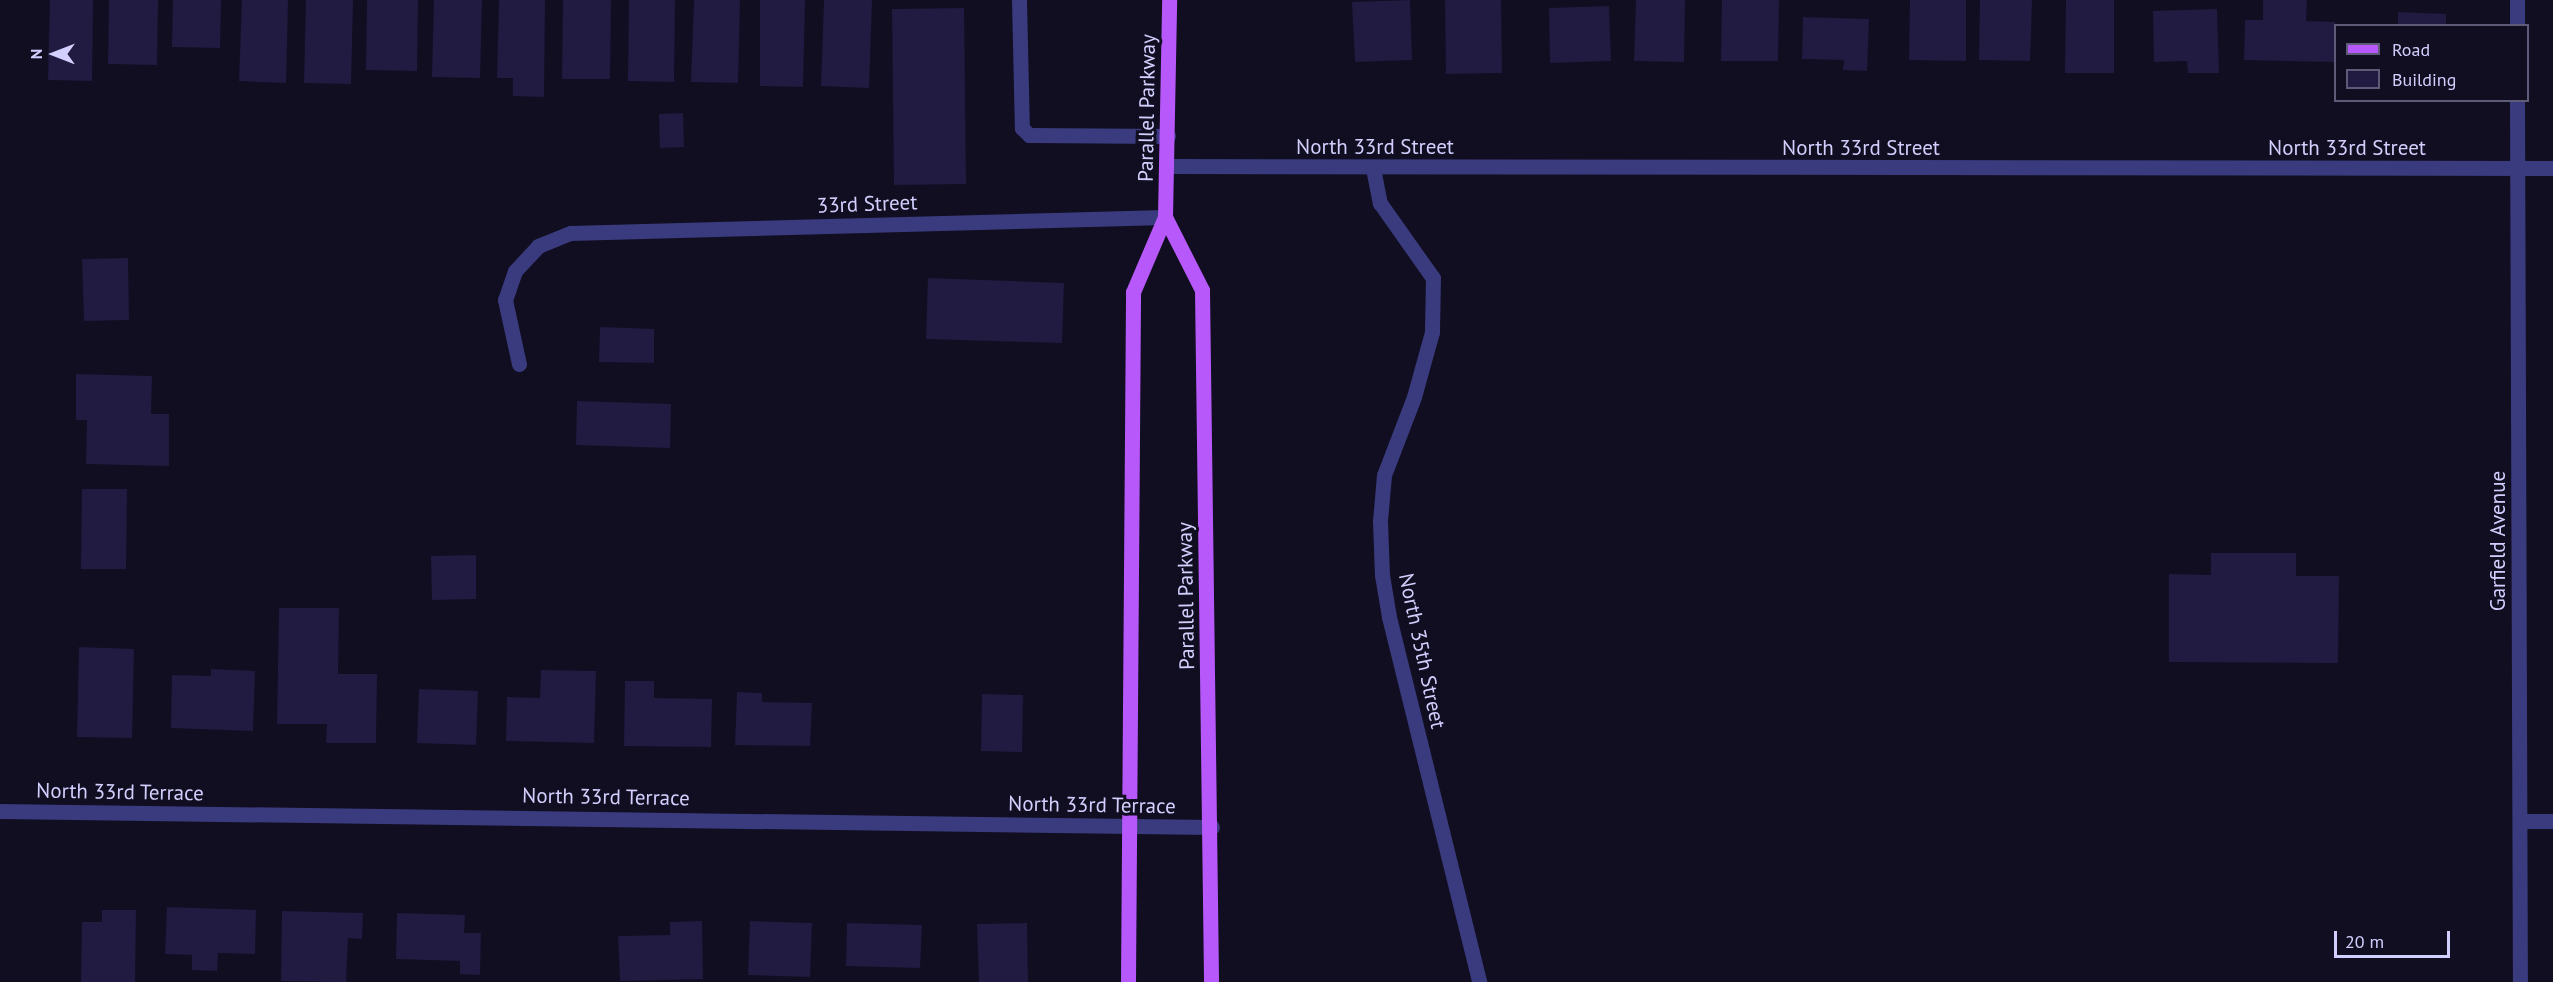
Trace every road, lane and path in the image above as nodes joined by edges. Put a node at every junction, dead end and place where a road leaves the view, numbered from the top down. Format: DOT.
graph roads {
  1 [pos="1019,0"];
  2 [pos="1169,0"];
  3 [pos="2517,0"];
  4 [pos="2517,24"];
  5 [pos="2517,102"];
  6 [pos="1168,136"];
  7 [pos="1168,166"];
  8 [pos="1373,168"];
  9 [pos="2553,168"];
  10 [pos="2517,169"];
  11 [pos="1166,217"];
  12 [pos="519,364"];
  13 [pos="0,811"];
  14 [pos="2521,821"];
  15 [pos="2553,821"];
  16 [pos="1127,826"];
  17 [pos="1212,827"];
  18 [pos="1128,982"];
  19 [pos="1211,982"];
  20 [pos="1479,982"];
  21 [pos="2520,982"];
  1 -- 6 [label="street"];
  2 -- 6 [label="main road, Parallel Parkway"];
  3 -- 4 [label="street"];
  5 -- 10 [label="street, Garfield Avenue"];
  6 -- 7 [label="main road, Parallel Parkway"];
  7 -- 8 [label="street, North 33rd Street"];
  7 -- 11 [label="main road, Parallel Parkway"];
  8 -- 10 [label="street, North 33rd Street"];
  8 -- 20 [label="street, North 35th Street"];
  9 -- 10 [label="street, North 33rd Street"];
  10 -- 14 [label="street, Garfield Avenue"];
  11 -- 12 [label="street, 33rd Street"];
  11 -- 16 [label="main road, Parallel Parkway"];
  11 -- 17 [label="main road, Parallel Parkway"];
  13 -- 16 [label="street, North 33rd Terrace"];
  14 -- 15 [label="street"];
  14 -- 21 [label="street, Garfield Avenue"];
  16 -- 17 [label="street, North 33rd Terrace"];
  16 -- 18 [label="main road, Parallel Parkway"];
  17 -- 19 [label="main road, Parallel Parkway"];
}
